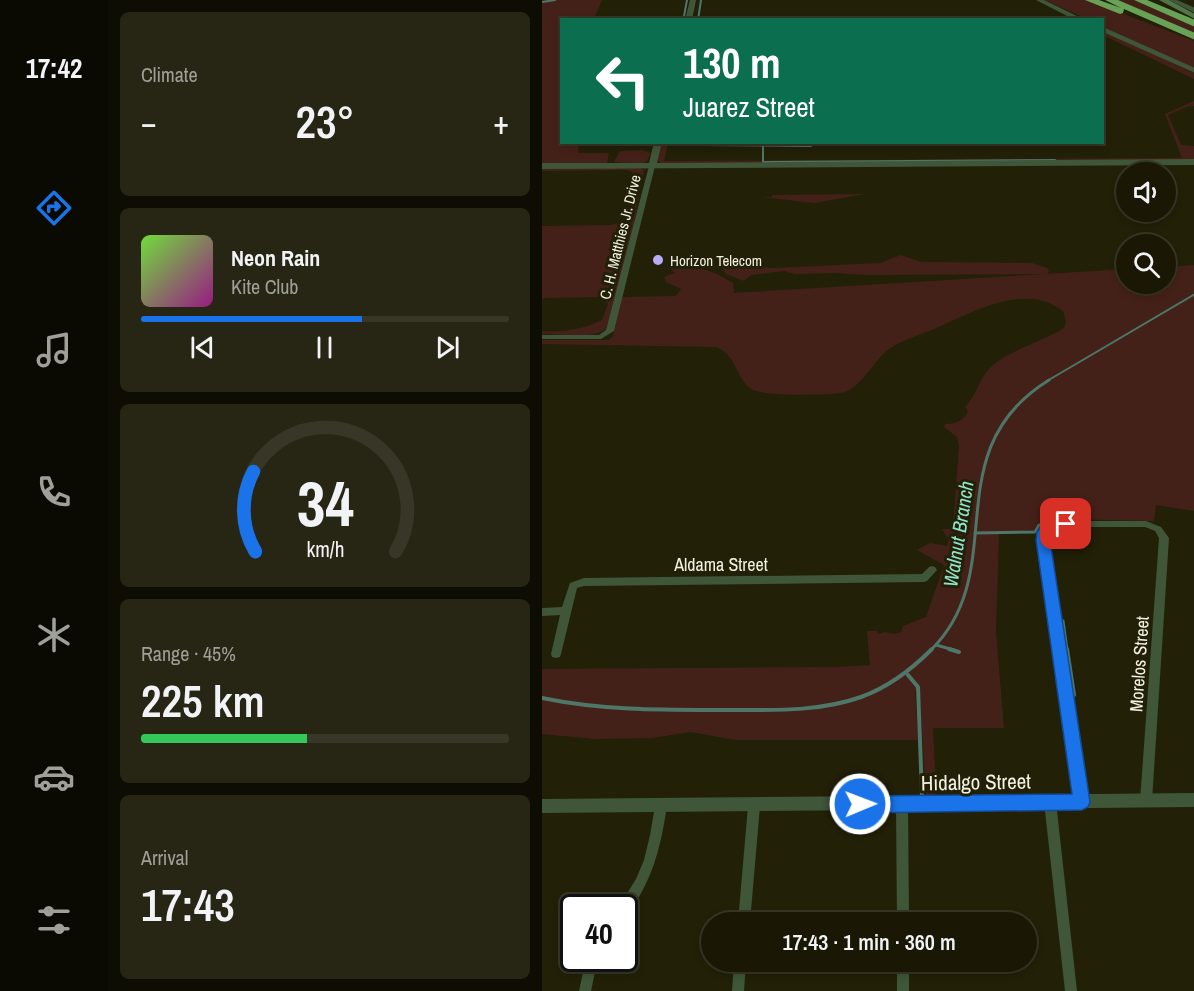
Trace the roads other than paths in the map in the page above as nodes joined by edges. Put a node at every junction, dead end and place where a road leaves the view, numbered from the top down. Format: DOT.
graph roads {
  1 [pos="693,0"];
  2 [pos="1039,0"];
  3 [pos="1090,0"];
  4 [pos="1110,0"];
  5 [pos="1139,0"];
  6 [pos="1163,0"];
  7 [pos="1172,0"];
  8 [pos="1194,11"];
  9 [pos="1194,16"];
  10 [pos="688,18"];
  11 [pos="1078,18"];
  12 [pos="1194,24"];
  13 [pos="1175,28"];
  14 [pos="1104,29"];
  15 [pos="1194,37"];
  16 [pos="1194,71"];
  17 [pos="658,144"];
  18 [pos="1194,162"];
  19 [pos="542,166"];
  20 [pos="652,166"];
  21 [pos="542,338"];
  22 [pos="932,570"];
  23 [pos="566,611"];
  24 [pos="542,612"];
  25 [pos="556,654"];
  26 [pos="1194,800"];
  27 [pos="1146,801"];
  28 [pos="1050,802"];
  29 [pos="1082,802"];
  30 [pos="902,804"];
  31 [pos="542,806"];
  32 [pos="661,806"];
  33 [pos="754,806"];
  34 [pos="635,894"];
  35 [pos="745,912"];
  36 [pos="903,912"];
  37 [pos="589,972"];
  38 [pos="739,972"];
  39 [pos="903,972"];
  40 [pos="585,991"];
  41 [pos="738,991"];
  42 [pos="903,991"];
  43 [pos="1071,991"];
  1 -- 10 [label="street"];
  2 -- 11 [label="street"];
  3 -- 13 [label="highway"];
  4 -- 13 [label="highway"];
  5 -- 12 [label="highway"];
  6 -- 9 [label="main road"];
  7 -- 8 [label="street"];
  13 -- 15 [label="highway"];
  14 -- 16 [label="street"];
  17 -- 20 [label="street, C. H. Matthies Jr. Drive"];
  18 -- 20 [label="street"];
  19 -- 20 [label="street"];
  20 -- 21 [label="street, C. H. Matthies Jr. Drive"];
  22 -- 23 [label="street, Aldama Street"];
  23 -- 24 [label="street"];
  23 -- 25 [label="street, Aldama Street"];
  26 -- 27 [label="street, Hidalgo Street"];
  27 -- 29 [label="street, Hidalgo Street"];
  27 -- 29 [label="street, Morelos Street"];
  28 -- 29 [label="street, Hidalgo Street"];
  28 -- 30 [label="street, Hidalgo Street"];
  28 -- 43 [label="street"];
  30 -- 33 [label="street, Hidalgo Street"];
  30 -- 36 [label="street"];
  31 -- 32 [label="street, Hidalgo Street"];
  32 -- 33 [label="street, Hidalgo Street"];
  32 -- 34 [label="street"];
  33 -- 35 [label="street"];
  37 -- 40 [label="street"];
  38 -- 41 [label="street"];
  39 -- 42 [label="street"];
}
